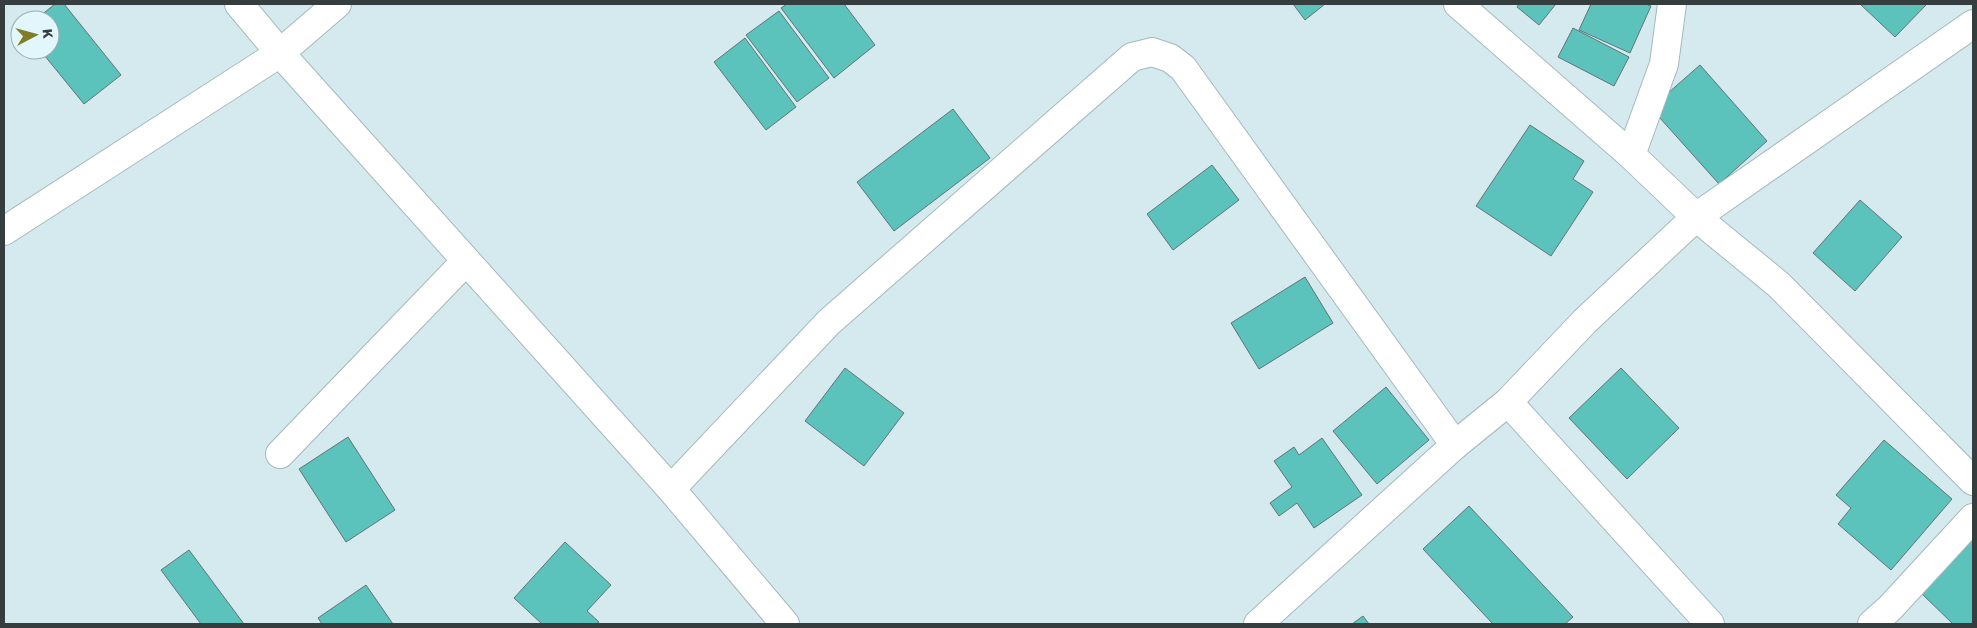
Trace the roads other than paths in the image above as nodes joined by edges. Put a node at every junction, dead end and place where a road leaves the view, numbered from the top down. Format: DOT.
graph roads {
  1 [pos="239,4"];
  2 [pos="337,4"];
  3 [pos="1458,4"];
  4 [pos="1672,4"];
  5 [pos="1973,24"];
  6 [pos="280,53"];
  7 [pos="1631,155"];
  8 [pos="1696,217"];
  9 [pos="4,230"];
  10 [pos="466,261"];
  11 [pos="1508,402"];
  12 [pos="1455,445"];
  13 [pos="280,454"];
  14 [pos="1973,480"];
  15 [pos="671,489"];
  16 [pos="1973,518"];
  17 [pos="785,624"];
  18 [pos="1258,624"];
  19 [pos="1710,624"];
  20 [pos="1872,624"];
  1 -- 6 [label="street"];
  2 -- 6 [label="street"];
  3 -- 7 [label="street"];
  4 -- 7 [label="street"];
  5 -- 8 [label="street"];
  6 -- 9 [label="street"];
  6 -- 10 [label="street"];
  7 -- 8 [label="street"];
  8 -- 11 [label="street"];
  8 -- 14 [label="street"];
  10 -- 13 [label="street"];
  10 -- 15 [label="street"];
  11 -- 12 [label="street"];
  11 -- 19 [label="street"];
  12 -- 15 [label="street"];
  12 -- 18 [label="street"];
  15 -- 17 [label="street"];
  16 -- 20 [label="street"];
}
